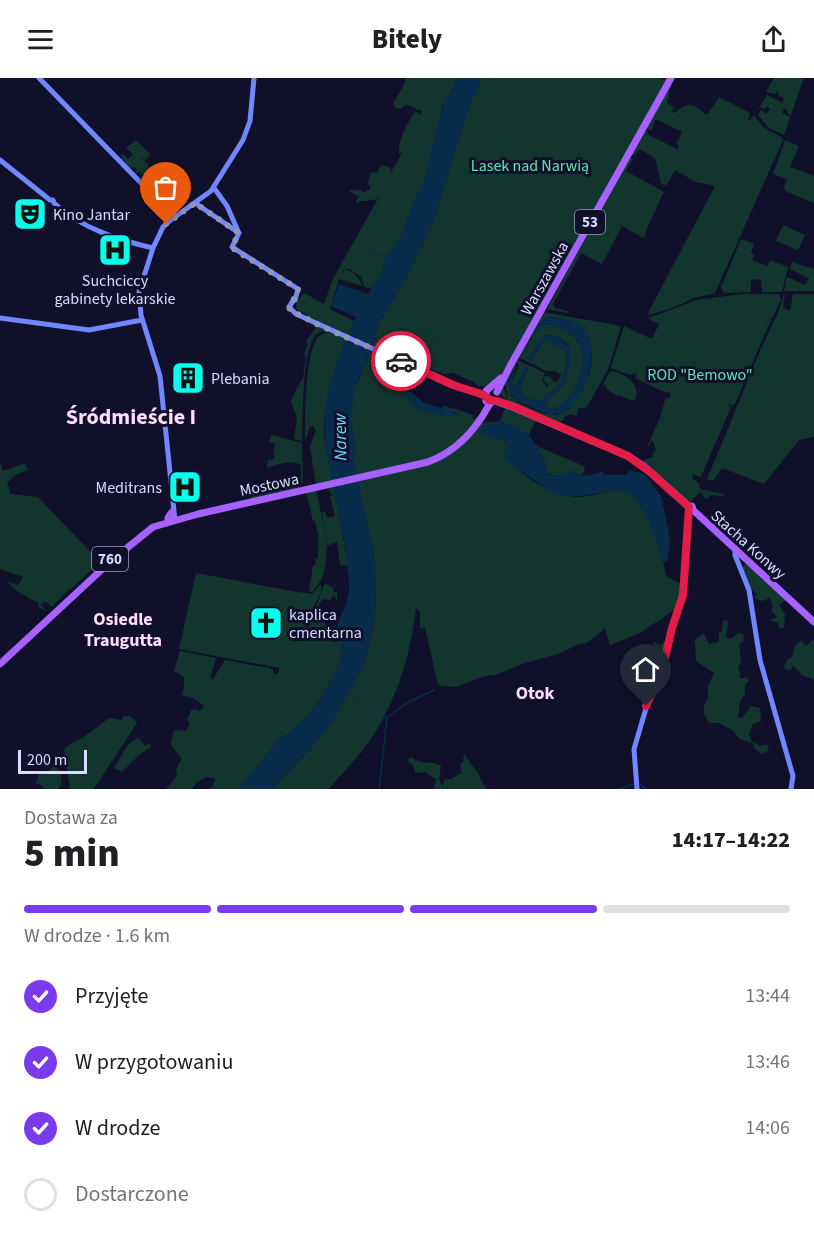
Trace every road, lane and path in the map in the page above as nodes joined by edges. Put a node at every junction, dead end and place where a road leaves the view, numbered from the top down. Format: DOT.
graph roads {
  1 [pos="39,78"];
  2 [pos="254,78"];
  3 [pos="671,78"];
  4 [pos="0,160"];
  5 [pos="214,188"];
  6 [pos="195,203"];
  7 [pos="170,217"];
  8 [pos="239,233"];
  9 [pos="153,248"];
  10 [pos="0,318"];
  11 [pos="142,320"];
  12 [pos="491,395"];
  13 [pos="690,509"];
  14 [pos="172,517"];
  15 [pos="735,548"];
  16 [pos="747,560"];
  17 [pos="740,566"];
  18 [pos="814,622"];
  19 [pos="0,661"];
  20 [pos="792,788"];
  21 [pos="638,789"];
  1 -- 7 [label="street"];
  2 -- 5 [label="street"];
  3 -- 12 [label="main road, Warszawska / 53"];
  4 -- 9 [label="street"];
  5 -- 6 [label="street"];
  5 -- 8 [label="street"];
  6 -- 7 [label="street"];
  6 -- 8 [label="street"];
  7 -- 9 [label="street"];
  8 -- 12 [label="street"];
  9 -- 11 [label="street"];
  10 -- 11 [label="street"];
  11 -- 14 [label="street"];
  12 -- 13 [label="main road, Stacha Konwy"];
  12 -- 14 [label="main road, Mostowa / 760"];
  13 -- 15 [label="main road, Stacha Konwy"];
  13 -- 21 [label="street"];
  14 -- 19 [label="main road, 760"];
  15 -- 16 [label="main road, Stacha Konwy"];
  15 -- 17 [label="street"];
  16 -- 17 [label="street"];
  16 -- 18 [label="main road, Stacha Konwy"];
  17 -- 20 [label="street"];
}
